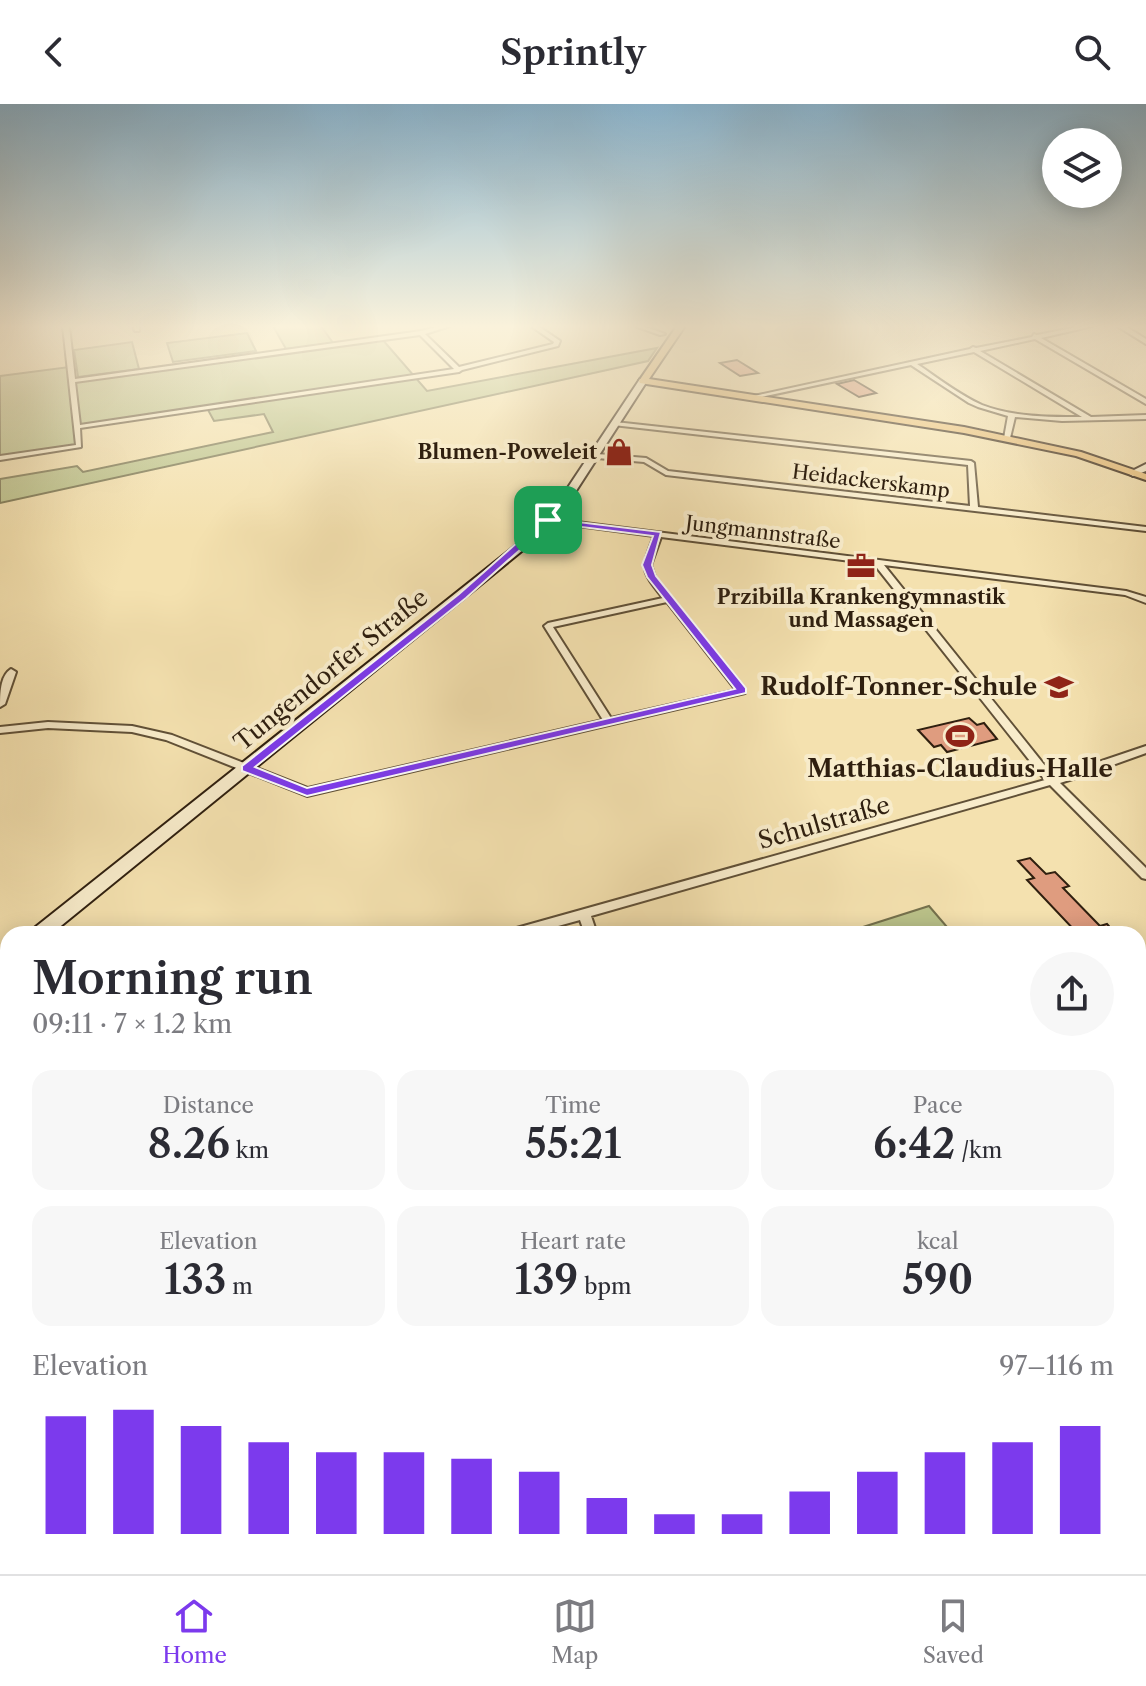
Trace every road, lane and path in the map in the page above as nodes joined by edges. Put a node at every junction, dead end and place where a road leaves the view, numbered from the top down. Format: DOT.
graph roads {
  1 [pos="73,395"];
  2 [pos="290,395"];
  3 [pos="634,395"];
  4 [pos="736,395"];
  5 [pos="763,395"];
  6 [pos="961,395"];
  7 [pos="1049,395"];
  8 [pos="752,397"];
  9 [pos="1012,414"];
  10 [pos="1146,417"];
  11 [pos="619,419"];
  12 [pos="1089,419"];
  13 [pos="77,427"];
  14 [pos="1007,438"];
  15 [pos="597,456"];
  16 [pos="0,458"];
  17 [pos="1146,474"];
  18 [pos="974,508"];
  19 [pos="548,520"];
  20 [pos="1146,529"];
  21 [pos="658,534"];
  22 [pos="878,563"];
  23 [pos="669,599"];
  24 [pos="1146,600"];
  25 [pos="11,672"];
  26 [pos="0,704"];
  27 [pos="608,721"];
  28 [pos="0,730"];
  29 [pos="1146,749"];
  30 [pos="246,768"];
  31 [pos="1052,781"];
  32 [pos="1146,875"];
  33 [pos="584,914"];
  34 [pos="49,926"];
  35 [pos="541,926"];
  36 [pos="588,926"];
  1 -- 13 [label="street"];
  2 -- 13 [label="street"];
  3 -- 11 [label="main road, Tungendorfer Straße"];
  4 -- 8 [label="main road"];
  5 -- 8 [label="street"];
  6 -- 9 [label="street"];
  7 -- 12 [label="street"];
  8 -- 14 [label="main road"];
  9 -- 12 [label="street"];
  9 -- 14 [label="street"];
  10 -- 12 [label="street"];
  11 -- 15 [label="main road, Tungendorfer Straße"];
  11 -- 18 [label="street"];
  13 -- 16 [label="street"];
  14 -- 17 [label="main road"];
  15 -- 18 [label="street, Heidackerskamp"];
  15 -- 19 [label="main road, Tungendorfer Straße"];
  18 -- 20 [label="street, Heidackerskamp"];
  19 -- 21 [label="street, Jungmannstraße"];
  19 -- 30 [label="main road, Tungendorfer Straße"];
  21 -- 22 [label="street, Jungmannstraße"];
  21 -- 23 [label="street"];
  22 -- 24 [label="street, Jungmannstraße"];
  22 -- 31 [label="street"];
  23 -- 27 [label="street"];
  23 -- 27 [label="street"];
  25 -- 26 [label="street"];
  27 -- 30 [label="street"];
  28 -- 30 [label="street"];
  29 -- 31 [label="street, Schulstraße"];
  30 -- 34 [label="main road, Tungendorfer Straße"];
  31 -- 32 [label="street"];
  31 -- 33 [label="street, Schulstraße"];
  33 -- 35 [label="street, Schulstraße"];
  33 -- 36 [label="street"];
}
